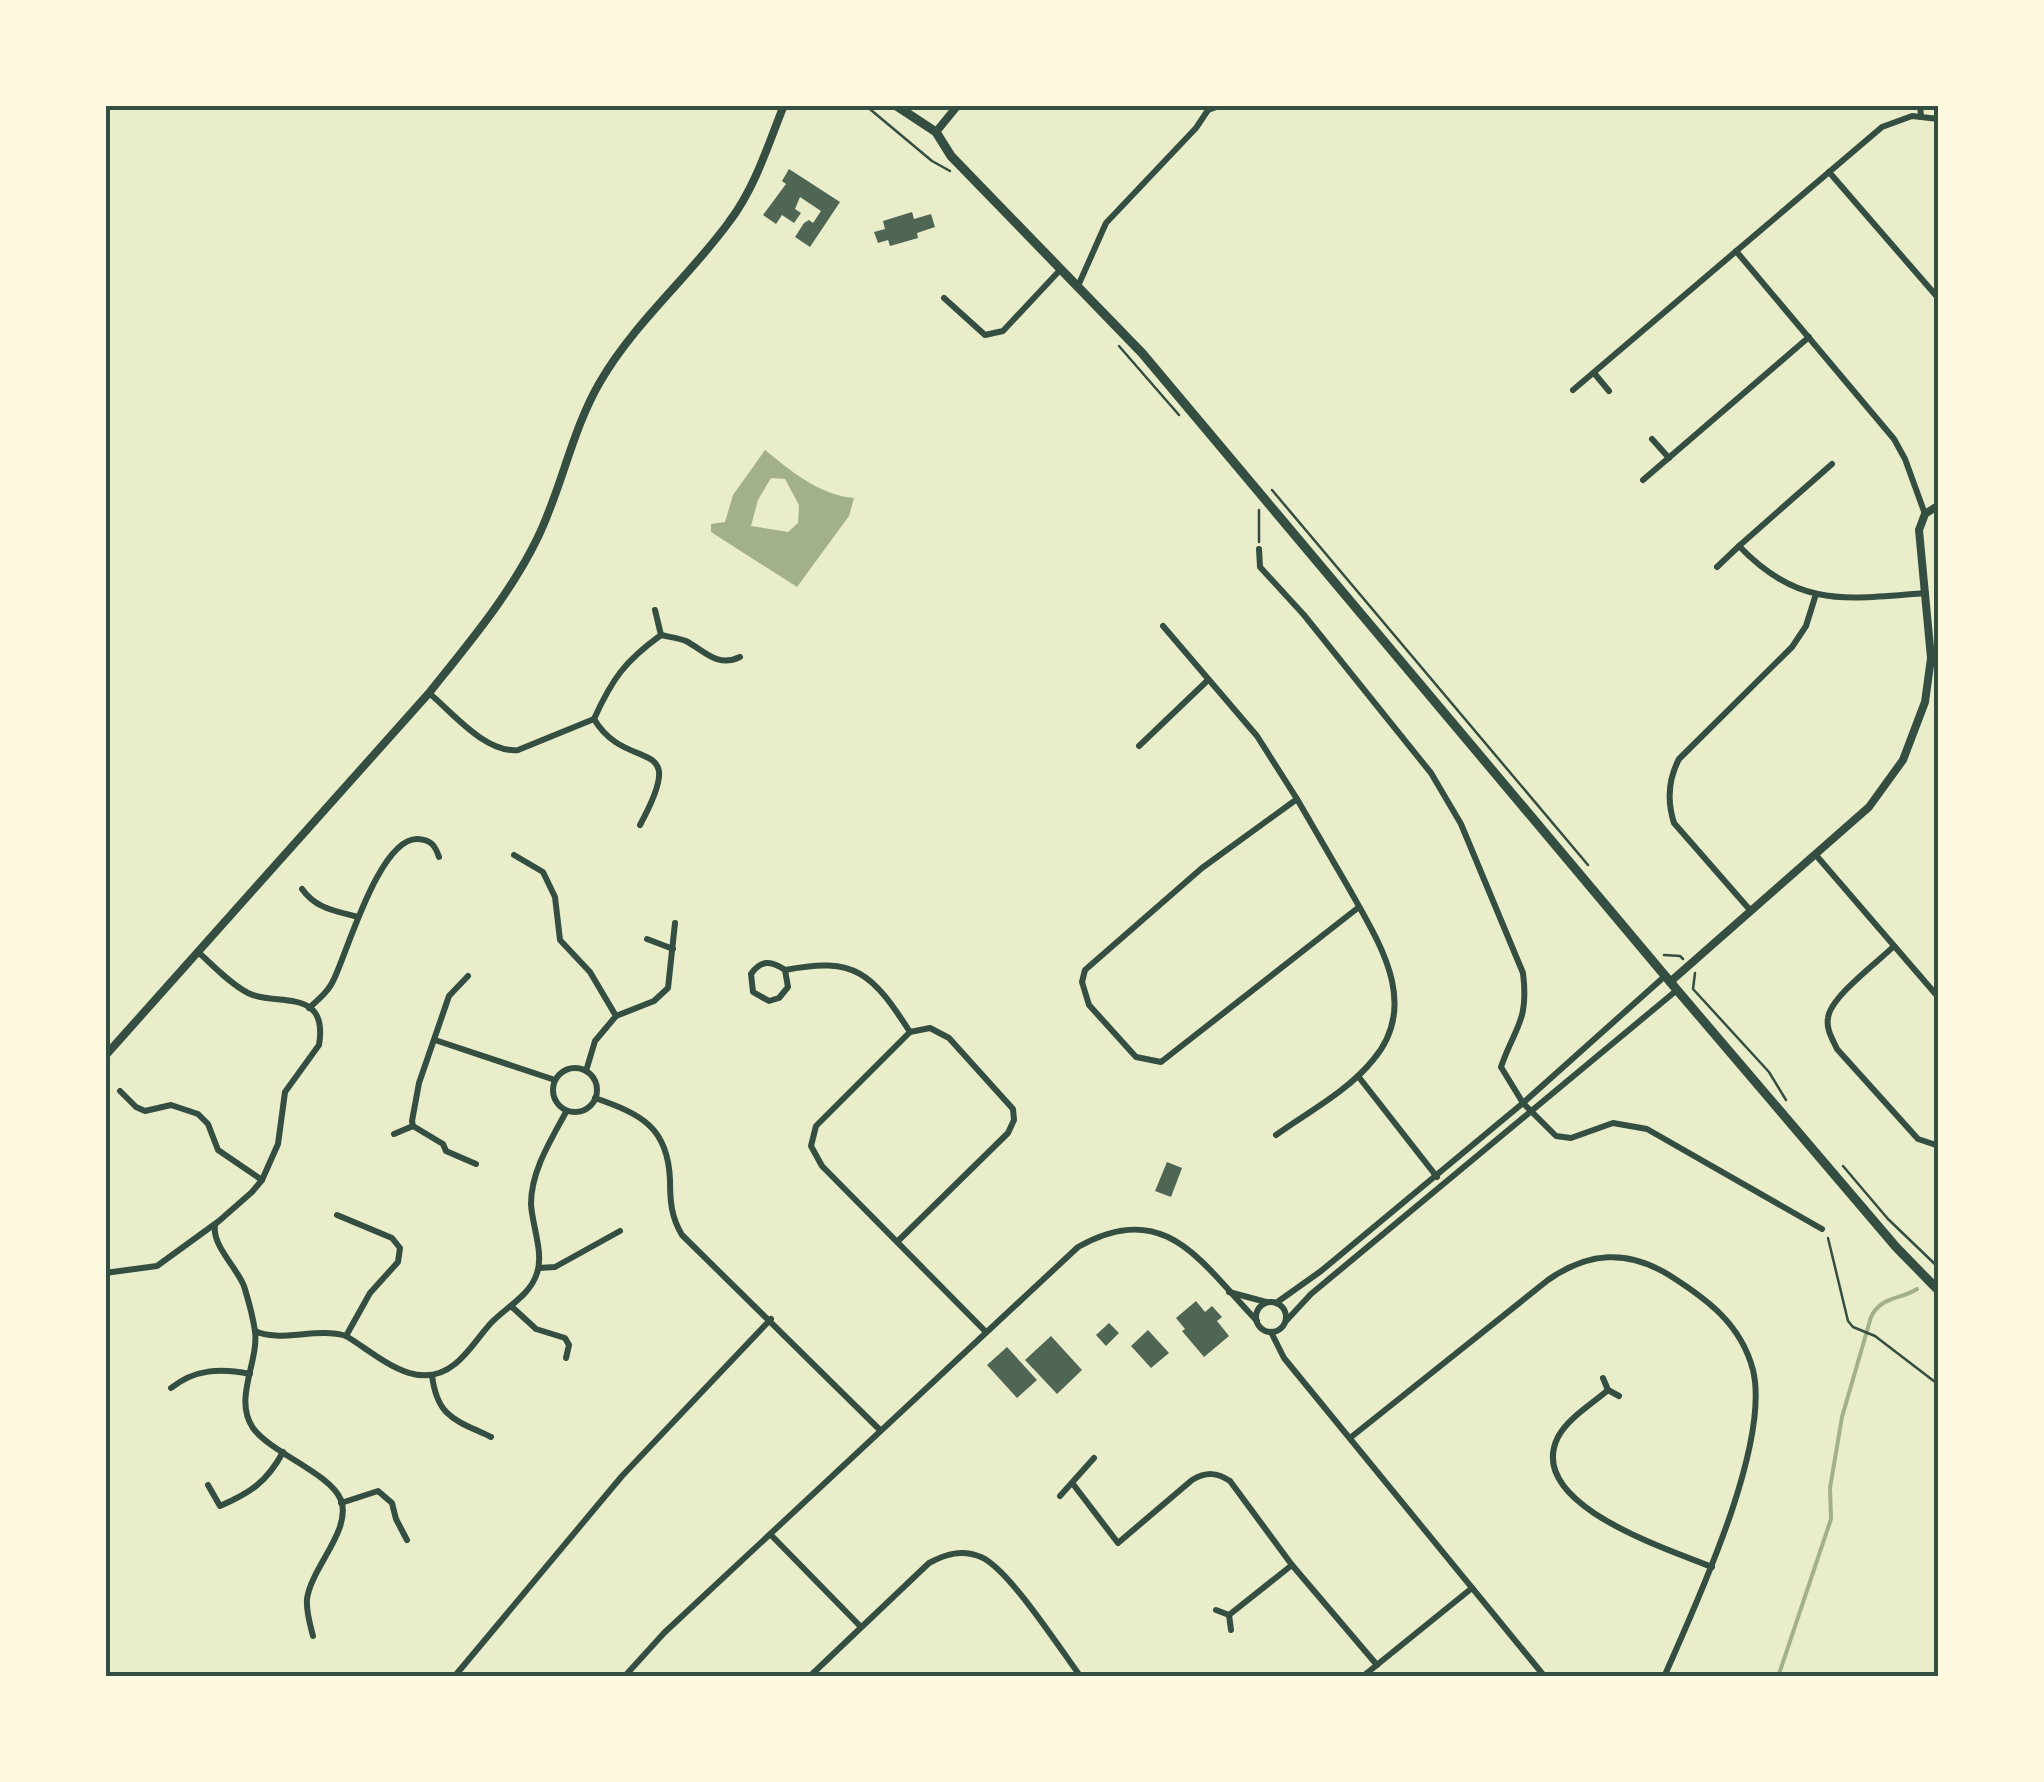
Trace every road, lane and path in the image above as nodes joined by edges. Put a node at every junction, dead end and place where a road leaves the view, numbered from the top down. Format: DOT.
graph roads {
  1 [pos="784,105"];
  2 [pos="895,105"];
  3 [pos="958,105"];
  4 [pos="1222,105"];
  5 [pos="1920,105"];
  6 [pos="1208,108"];
  7 [pos="1921,116"];
  8 [pos="1939,119"];
  9 [pos="936,132"];
  10 [pos="1829,172"];
  11 [pos="1736,252"];
  12 [pos="1062,268"];
  13 [pos="1078,286"];
  14 [pos="944,298"];
  15 [pos="1939,299"];
  16 [pos="1809,337"];
  17 [pos="1594,372"];
  18 [pos="1573,390"];
  19 [pos="1609,391"];
  20 [pos="1652,439"];
  21 [pos="1669,458"];
  22 [pos="1832,464"];
  23 [pos="1643,480"];
  24 [pos="1264,497"];
  25 [pos="1939,505"];
  26 [pos="1925,514"];
  27 [pos="1740,546"];
  28 [pos="1260,548"];
  29 [pos="1716,566"];
  30 [pos="1926,593"];
  31 [pos="1816,594"];
  32 [pos="654,610"];
  33 [pos="1163,626"];
  34 [pos="660,635"];
  35 [pos="740,656"];
  36 [pos="1208,681"];
  37 [pos="429,693"];
  38 [pos="594,719"];
  39 [pos="1139,746"];
  40 [pos="1298,799"];
  41 [pos="640,824"];
  42 [pos="1815,854"];
  43 [pos="514,855"];
  44 [pos="439,857"];
  45 [pos="302,889"];
  46 [pos="1359,908"];
  47 [pos="1750,910"];
  48 [pos="358,918"];
  49 [pos="675,923"];
  50 [pos="647,939"];
  51 [pos="1894,946"];
  52 [pos="673,949"];
  53 [pos="198,952"];
  54 [pos="784,970"];
  55 [pos="468,976"];
  56 [pos="1671,982"];
  57 [pos="1939,998"];
  58 [pos="309,1008"];
  59 [pos="616,1016"];
  60 [pos="910,1032"];
  61 [pos="435,1040"];
  62 [pos="105,1056"];
  63 [pos="586,1071"];
  64 [pos="1358,1076"];
  65 [pos="555,1080"];
  66 [pos="120,1091"];
  67 [pos="596,1098"];
  68 [pos="1523,1102"];
  69 [pos="566,1112"];
  70 [pos="1533,1112"];
  71 [pos="413,1126"];
  72 [pos="394,1134"];
  73 [pos="1276,1135"];
  74 [pos="1939,1146"];
  75 [pos="476,1164"];
  76 [pos="1435,1175"];
  77 [pos="262,1180"];
  78 [pos="1443,1184"];
  79 [pos="337,1215"];
  80 [pos="219,1221"];
  81 [pos="1822,1229"];
  82 [pos="620,1231"];
  83 [pos="898,1241"];
  84 [pos="539,1268"];
  85 [pos="105,1274"];
  86 [pos="1939,1291"];
  87 [pos="1228,1292"];
  88 [pos="1272,1303"];
  89 [pos="511,1306"];
  90 [pos="771,1319"];
  91 [pos="1257,1321"];
  92 [pos="1286,1321"];
  93 [pos="255,1332"];
  94 [pos="986,1332"];
  95 [pos="1271,1332"];
  96 [pos="346,1336"];
  97 [pos="566,1358"];
  98 [pos="250,1374"];
  99 [pos="432,1374"];
  100 [pos="1603,1378"];
  101 [pos="1939,1385"];
  102 [pos="171,1388"];
  103 [pos="1608,1390"];
  104 [pos="1620,1396"];
  105 [pos="880,1430"];
  106 [pos="492,1437"];
  107 [pos="1350,1438"];
  108 [pos="283,1452"];
  109 [pos="1094,1458"];
  110 [pos="1073,1484"];
  111 [pos="208,1486"];
  112 [pos="1060,1496"];
  113 [pos="341,1503"];
  114 [pos="771,1534"];
  115 [pos="407,1540"];
  116 [pos="1292,1565"];
  117 [pos="1712,1567"];
  118 [pos="1472,1588"];
  119 [pos="1216,1610"];
  120 [pos="1229,1615"];
  121 [pos="860,1627"];
  122 [pos="1232,1630"];
  123 [pos="313,1636"];
  124 [pos="1377,1666"];
  125 [pos="454,1677"];
  126 [pos="624,1677"];
  127 [pos="809,1677"];
  128 [pos="1081,1677"];
  129 [pos="1362,1677"];
  130 [pos="1545,1677"];
  131 [pos="1664,1677"];
  1 -- 37 [label="street"];
  2 -- 9 [label="main road"];
  3 -- 9 [label="street"];
  4 -- 6 [label="street"];
  5 -- 7 [label="street"];
  6 -- 13 [label="street"];
  7 -- 8 [label="street"];
  7 -- 10 [label="street"];
  9 -- 12 [label="main road"];
  10 -- 11 [label="street"];
  10 -- 15 [label="street"];
  11 -- 16 [label="street"];
  11 -- 17 [label="street"];
  12 -- 13 [label="main road"];
  12 -- 14 [label="street"];
  13 -- 24 [label="main road"];
  16 -- 21 [label="street"];
  16 -- 26 [label="street"];
  17 -- 18 [label="street"];
  17 -- 19 [label="street"];
  20 -- 21 [label="street"];
  21 -- 23 [label="street"];
  22 -- 27 [label="street"];
  24 -- 28 [label="path"];
  24 -- 56 [label="main road"];
  25 -- 26 [label="street"];
  26 -- 30 [label="street"];
  27 -- 29 [label="street"];
  27 -- 31 [label="street"];
  28 -- 68 [label="street"];
  30 -- 31 [label="street"];
  30 -- 42 [label="street"];
  31 -- 47 [label="street"];
  32 -- 34 [label="street"];
  33 -- 36 [label="street"];
  34 -- 35 [label="street"];
  34 -- 38 [label="street"];
  36 -- 39 [label="street"];
  36 -- 40 [label="street"];
  37 -- 38 [label="street"];
  37 -- 53 [label="street"];
  38 -- 41 [label="street"];
  40 -- 46 [label="street"];
  40 -- 46 [label="street"];
  42 -- 47 [label="street"];
  42 -- 51 [label="street"];
  43 -- 59 [label="street"];
  44 -- 48 [label="street"];
  45 -- 48 [label="street"];
  46 -- 64 [label="street"];
  47 -- 56 [label="street"];
  48 -- 58 [label="street"];
  49 -- 52 [label="street"];
  50 -- 52 [label="street"];
  51 -- 57 [label="street"];
  51 -- 74 [label="street"];
  52 -- 59 [label="street"];
  53 -- 58 [label="street"];
  53 -- 62 [label="street"];
  54 -- 54 [label="street"];
  54 -- 60 [label="street"];
  55 -- 61 [label="street"];
  56 -- 68 [label="street"];
  56 -- 70 [label="street"];
  56 -- 86 [label="main road"];
  58 -- 77 [label="street"];
  59 -- 63 [label="street"];
  60 -- 83 [label="street"];
  60 -- 83 [label="street"];
  61 -- 65 [label="street"];
  61 -- 71 [label="street"];
  63 -- 65 [label="street"];
  63 -- 67 [label="street"];
  64 -- 73 [label="street"];
  64 -- 76 [label="street"];
  65 -- 69 [label="street"];
  66 -- 77 [label="street"];
  67 -- 69 [label="street"];
  67 -- 90 [label="street"];
  68 -- 70 [label="street"];
  68 -- 76 [label="street"];
  69 -- 84 [label="street"];
  70 -- 78 [label="street"];
  70 -- 81 [label="street"];
  71 -- 72 [label="street"];
  71 -- 75 [label="street"];
  76 -- 78 [label="street"];
  76 -- 88 [label="street"];
  77 -- 80 [label="street"];
  78 -- 92 [label="street"];
  79 -- 96 [label="street"];
  80 -- 85 [label="street"];
  80 -- 93 [label="street"];
  81 -- 101 [label="path"];
  82 -- 84 [label="street"];
  83 -- 94 [label="street"];
  84 -- 89 [label="street"];
  87 -- 88 [label="street"];
  87 -- 91 [label="street"];
  87 -- 94 [label="street"];
  88 -- 91 [label="street"];
  88 -- 92 [label="street"];
  89 -- 97 [label="street"];
  89 -- 99 [label="street"];
  90 -- 105 [label="street"];
  90 -- 125 [label="street"];
  91 -- 95 [label="street"];
  92 -- 95 [label="street"];
  93 -- 96 [label="street"];
  93 -- 98 [label="street"];
  94 -- 105 [label="street"];
  95 -- 107 [label="street"];
  96 -- 99 [label="street"];
  98 -- 102 [label="street"];
  98 -- 108 [label="street"];
  99 -- 106 [label="street"];
  100 -- 103 [label="street"];
  103 -- 104 [label="street"];
  103 -- 117 [label="street"];
  105 -- 114 [label="street"];
  107 -- 117 [label="street"];
  107 -- 118 [label="street"];
  108 -- 111 [label="street"];
  108 -- 113 [label="street"];
  109 -- 110 [label="street"];
  110 -- 112 [label="street"];
  110 -- 116 [label="street"];
  113 -- 115 [label="street"];
  113 -- 123 [label="street"];
  114 -- 121 [label="street"];
  114 -- 126 [label="street"];
  116 -- 120 [label="street"];
  116 -- 124 [label="street"];
  117 -- 131 [label="street"];
  118 -- 124 [label="street"];
  118 -- 130 [label="street"];
  119 -- 120 [label="street"];
  120 -- 122 [label="street"];
  121 -- 127 [label="street"];
  121 -- 128 [label="street"];
  124 -- 129 [label="street"];
}
